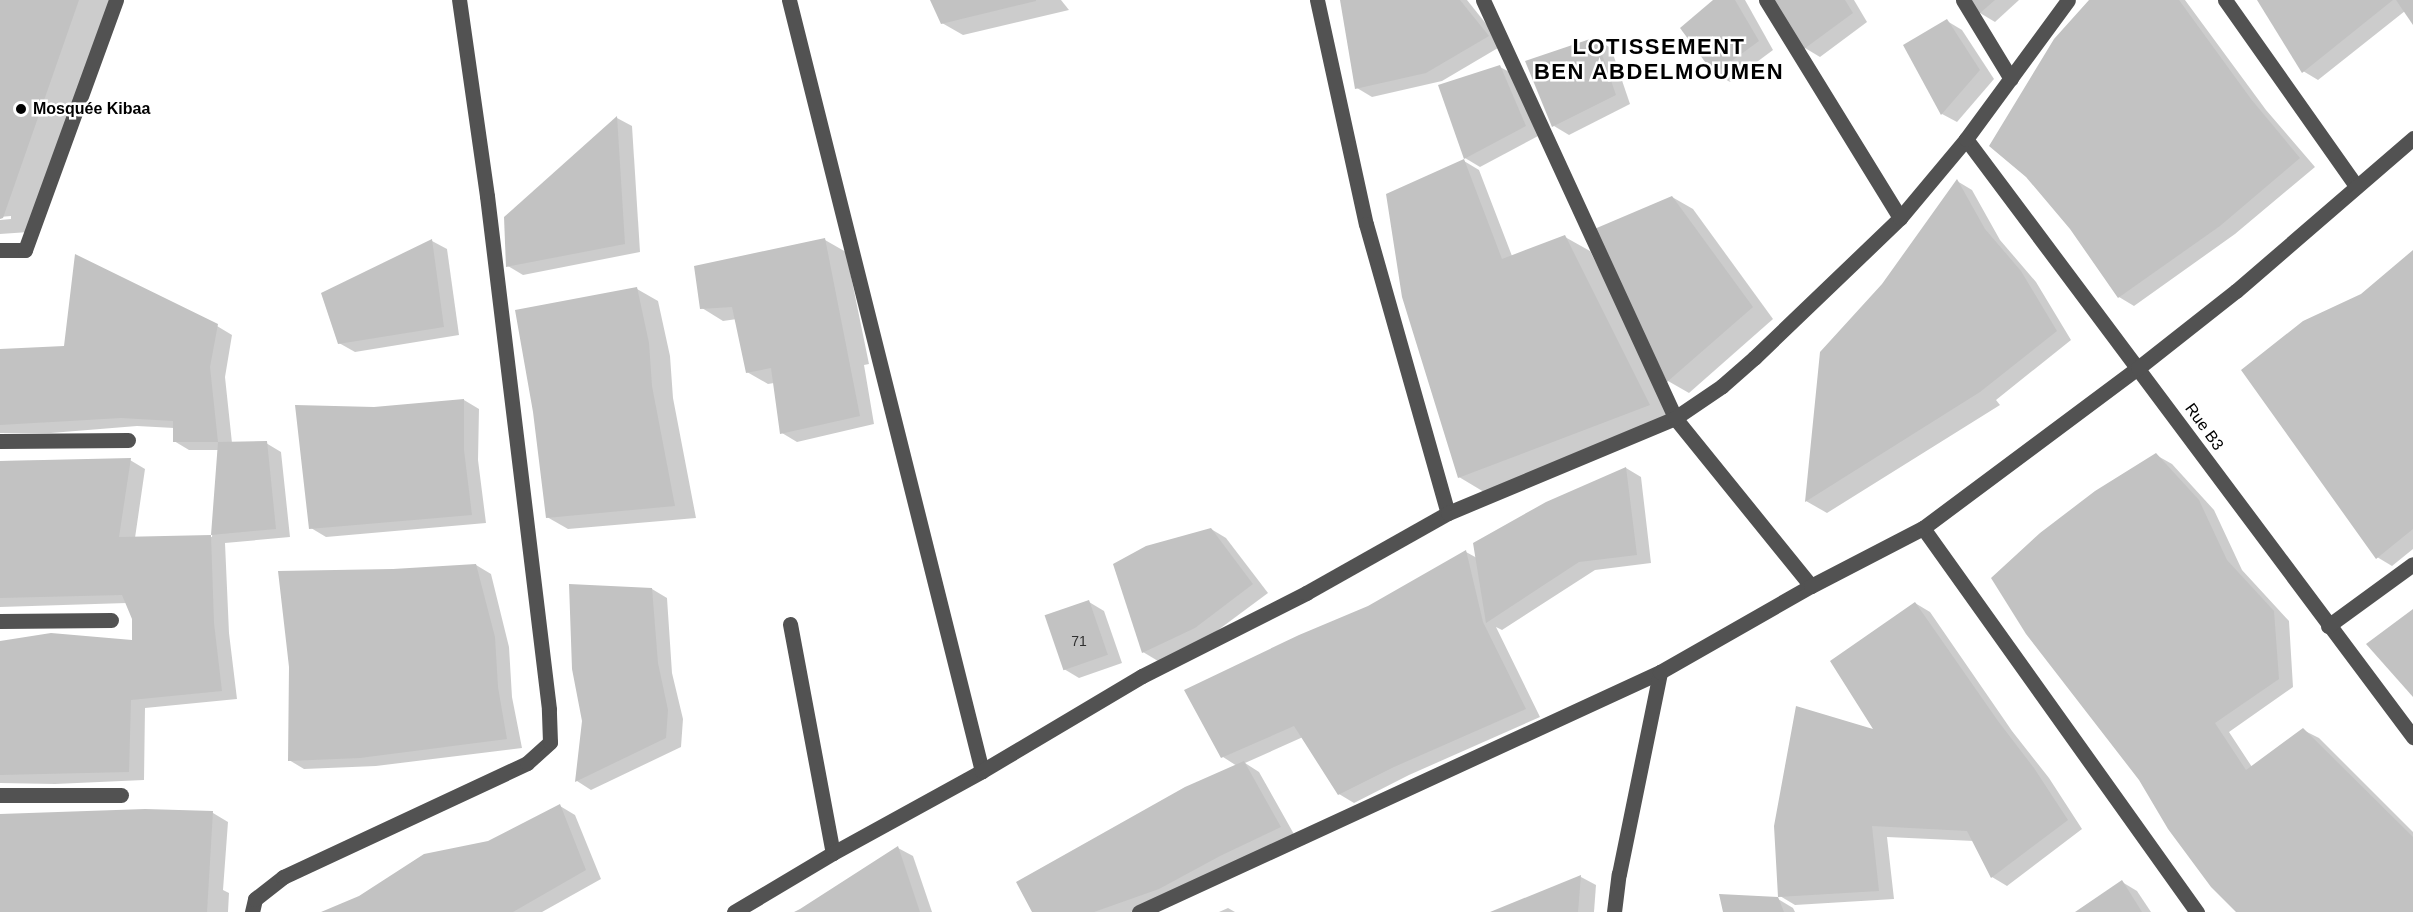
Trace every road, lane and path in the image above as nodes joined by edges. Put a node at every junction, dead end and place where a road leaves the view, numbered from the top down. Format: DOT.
graph roads {
  1 [pos="116,0"];
  2 [pos="459,0"];
  3 [pos="789,0"];
  4 [pos="1317,0"];
  5 [pos="1483,0"];
  6 [pos="1766,0"];
  7 [pos="1963,0"];
  8 [pos="2068,0"];
  9 [pos="2225,0"];
  10 [pos="2011,79"];
  11 [pos="2413,138"];
  12 [pos="1966,139"];
  13 [pos="2356,186"];
  14 [pos="1900,218"];
  15 [pos="0,250"];
  16 [pos="2138,368"];
  17 [pos="1676,418"];
  18 [pos="128,440"];
  19 [pos="0,441"];
  20 [pos="1448,513"];
  21 [pos="1923,528"];
  22 [pos="2413,564"];
  23 [pos="1811,586"];
  24 [pos="0,621"];
  25 [pos="111,621"];
  26 [pos="790,624"];
  27 [pos="2328,626"];
  28 [pos="1660,672"];
  29 [pos="2413,737"];
  30 [pos="982,771"];
  31 [pos="0,795"];
  32 [pos="121,795"];
  33 [pos="833,853"];
  34 [pos="252,912"];
  35 [pos="734,912"];
  36 [pos="1139,912"];
  37 [pos="1614,912"];
  38 [pos="2197,912"];
  1 -- 15 [label="street"];
  2 -- 34 [label="street"];
  3 -- 30 [label="street"];
  4 -- 20 [label="street"];
  5 -- 17 [label="street"];
  6 -- 14 [label="street"];
  7 -- 10 [label="street"];
  8 -- 10 [label="street"];
  9 -- 13 [label="street"];
  10 -- 12 [label="street"];
  11 -- 13 [label="street"];
  12 -- 14 [label="street"];
  12 -- 16 [label="street, Rue B3"];
  13 -- 16 [label="street"];
  14 -- 17 [label="street"];
  16 -- 21 [label="street"];
  16 -- 27 [label="street, Rue B3"];
  17 -- 20 [label="street"];
  17 -- 23 [label="street"];
  18 -- 19 [label="street"];
  20 -- 30 [label="street"];
  21 -- 23 [label="street"];
  21 -- 38 [label="street"];
  22 -- 27 [label="street"];
  23 -- 28 [label="street"];
  24 -- 25 [label="street"];
  26 -- 33 [label="street"];
  27 -- 29 [label="street, Rue B3"];
  28 -- 36 [label="street"];
  28 -- 37 [label="street"];
  30 -- 33 [label="street"];
  31 -- 32 [label="street"];
  33 -- 35 [label="street"];
}
